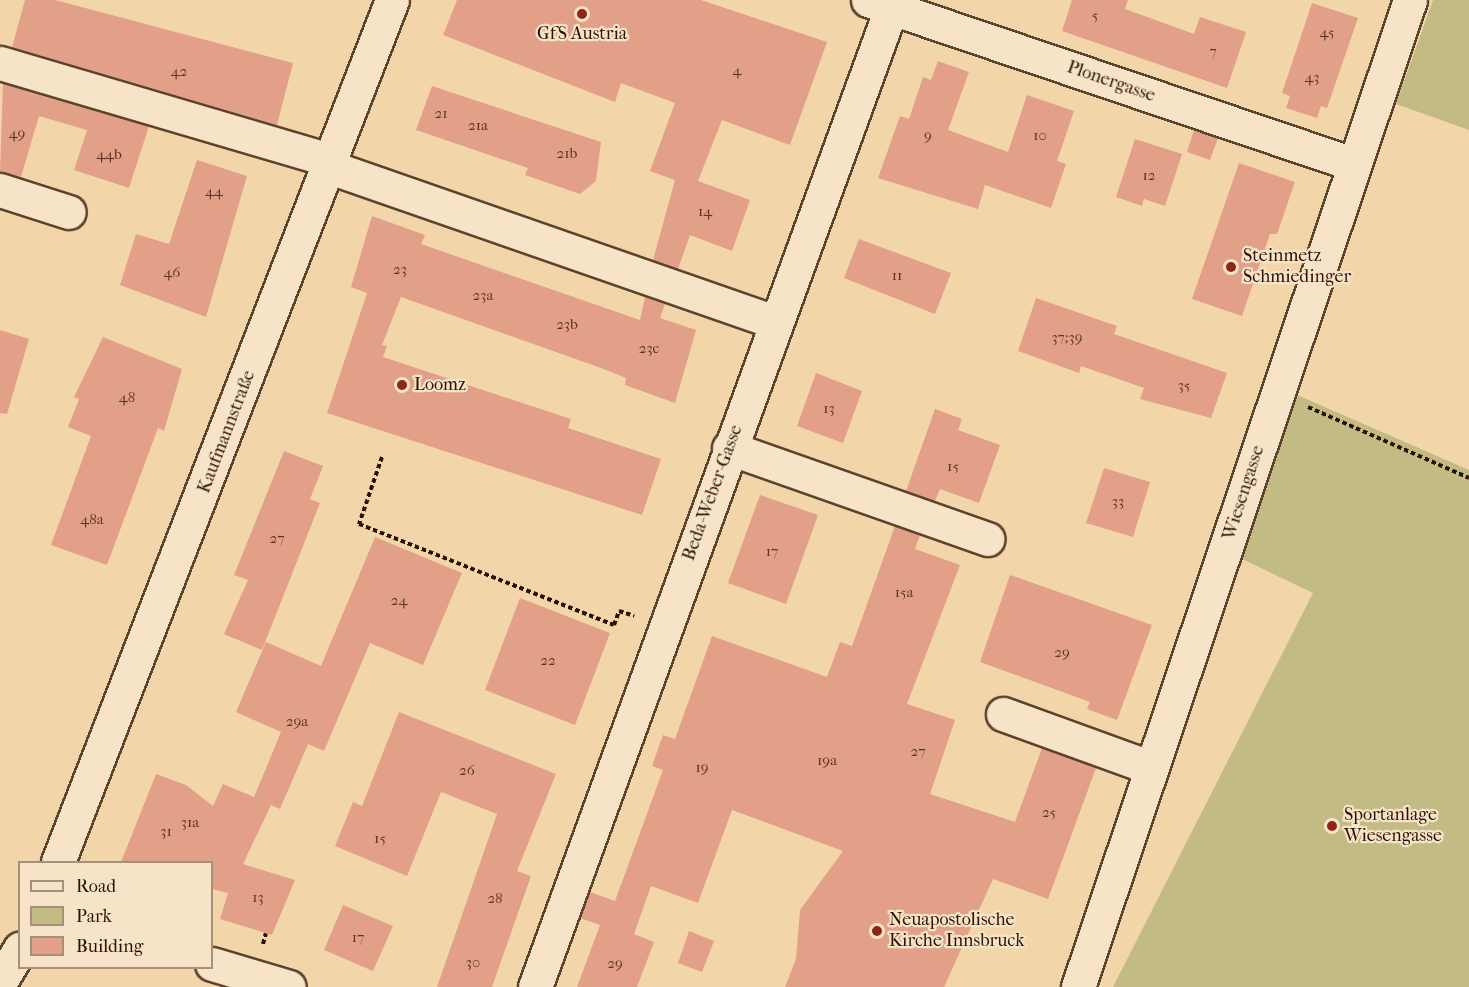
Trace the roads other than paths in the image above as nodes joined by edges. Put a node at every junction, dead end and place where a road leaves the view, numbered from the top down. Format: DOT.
graph roads {
  1 [pos="392,0"];
  2 [pos="1410,0"];
  3 [pos="885,2"];
  4 [pos="0,63"];
  5 [pos="1353,164"];
  6 [pos="325,170"];
  7 [pos="0,190"];
  8 [pos="69,212"];
  9 [pos="771,331"];
  10 [pos="729,448"];
  11 [pos="987,539"];
  12 [pos="1003,714"];
  13 [pos="1152,768"];
  14 [pos="58,861"];
  15 [pos="18,952"];
  16 [pos="213,963"];
  17 [pos="0,982"];
  18 [pos="289,987"];
  19 [pos="535,987"];
  20 [pos="1078,987"];
  1 -- 6 [label="street, Kaufmannstraße"];
  2 -- 5 [label="street, Wiesengasse"];
  3 -- 5 [label="street, Plonergasse"];
  3 -- 9 [label="street, Beda-Weber-Gasse"];
  4 -- 6 [label="street"];
  5 -- 13 [label="street, Wiesengasse"];
  6 -- 9 [label="street"];
  6 -- 14 [label="street, Kaufmannstraße"];
  7 -- 8 [label="street"];
  9 -- 10 [label="street, Beda-Weber-Gasse"];
  10 -- 11 [label="street"];
  10 -- 19 [label="street, Beda-Weber-Gasse"];
  12 -- 13 [label="street"];
  13 -- 20 [label="street, Wiesengasse"];
  15 -- 17 [label="street"];
  16 -- 18 [label="street"];
}
